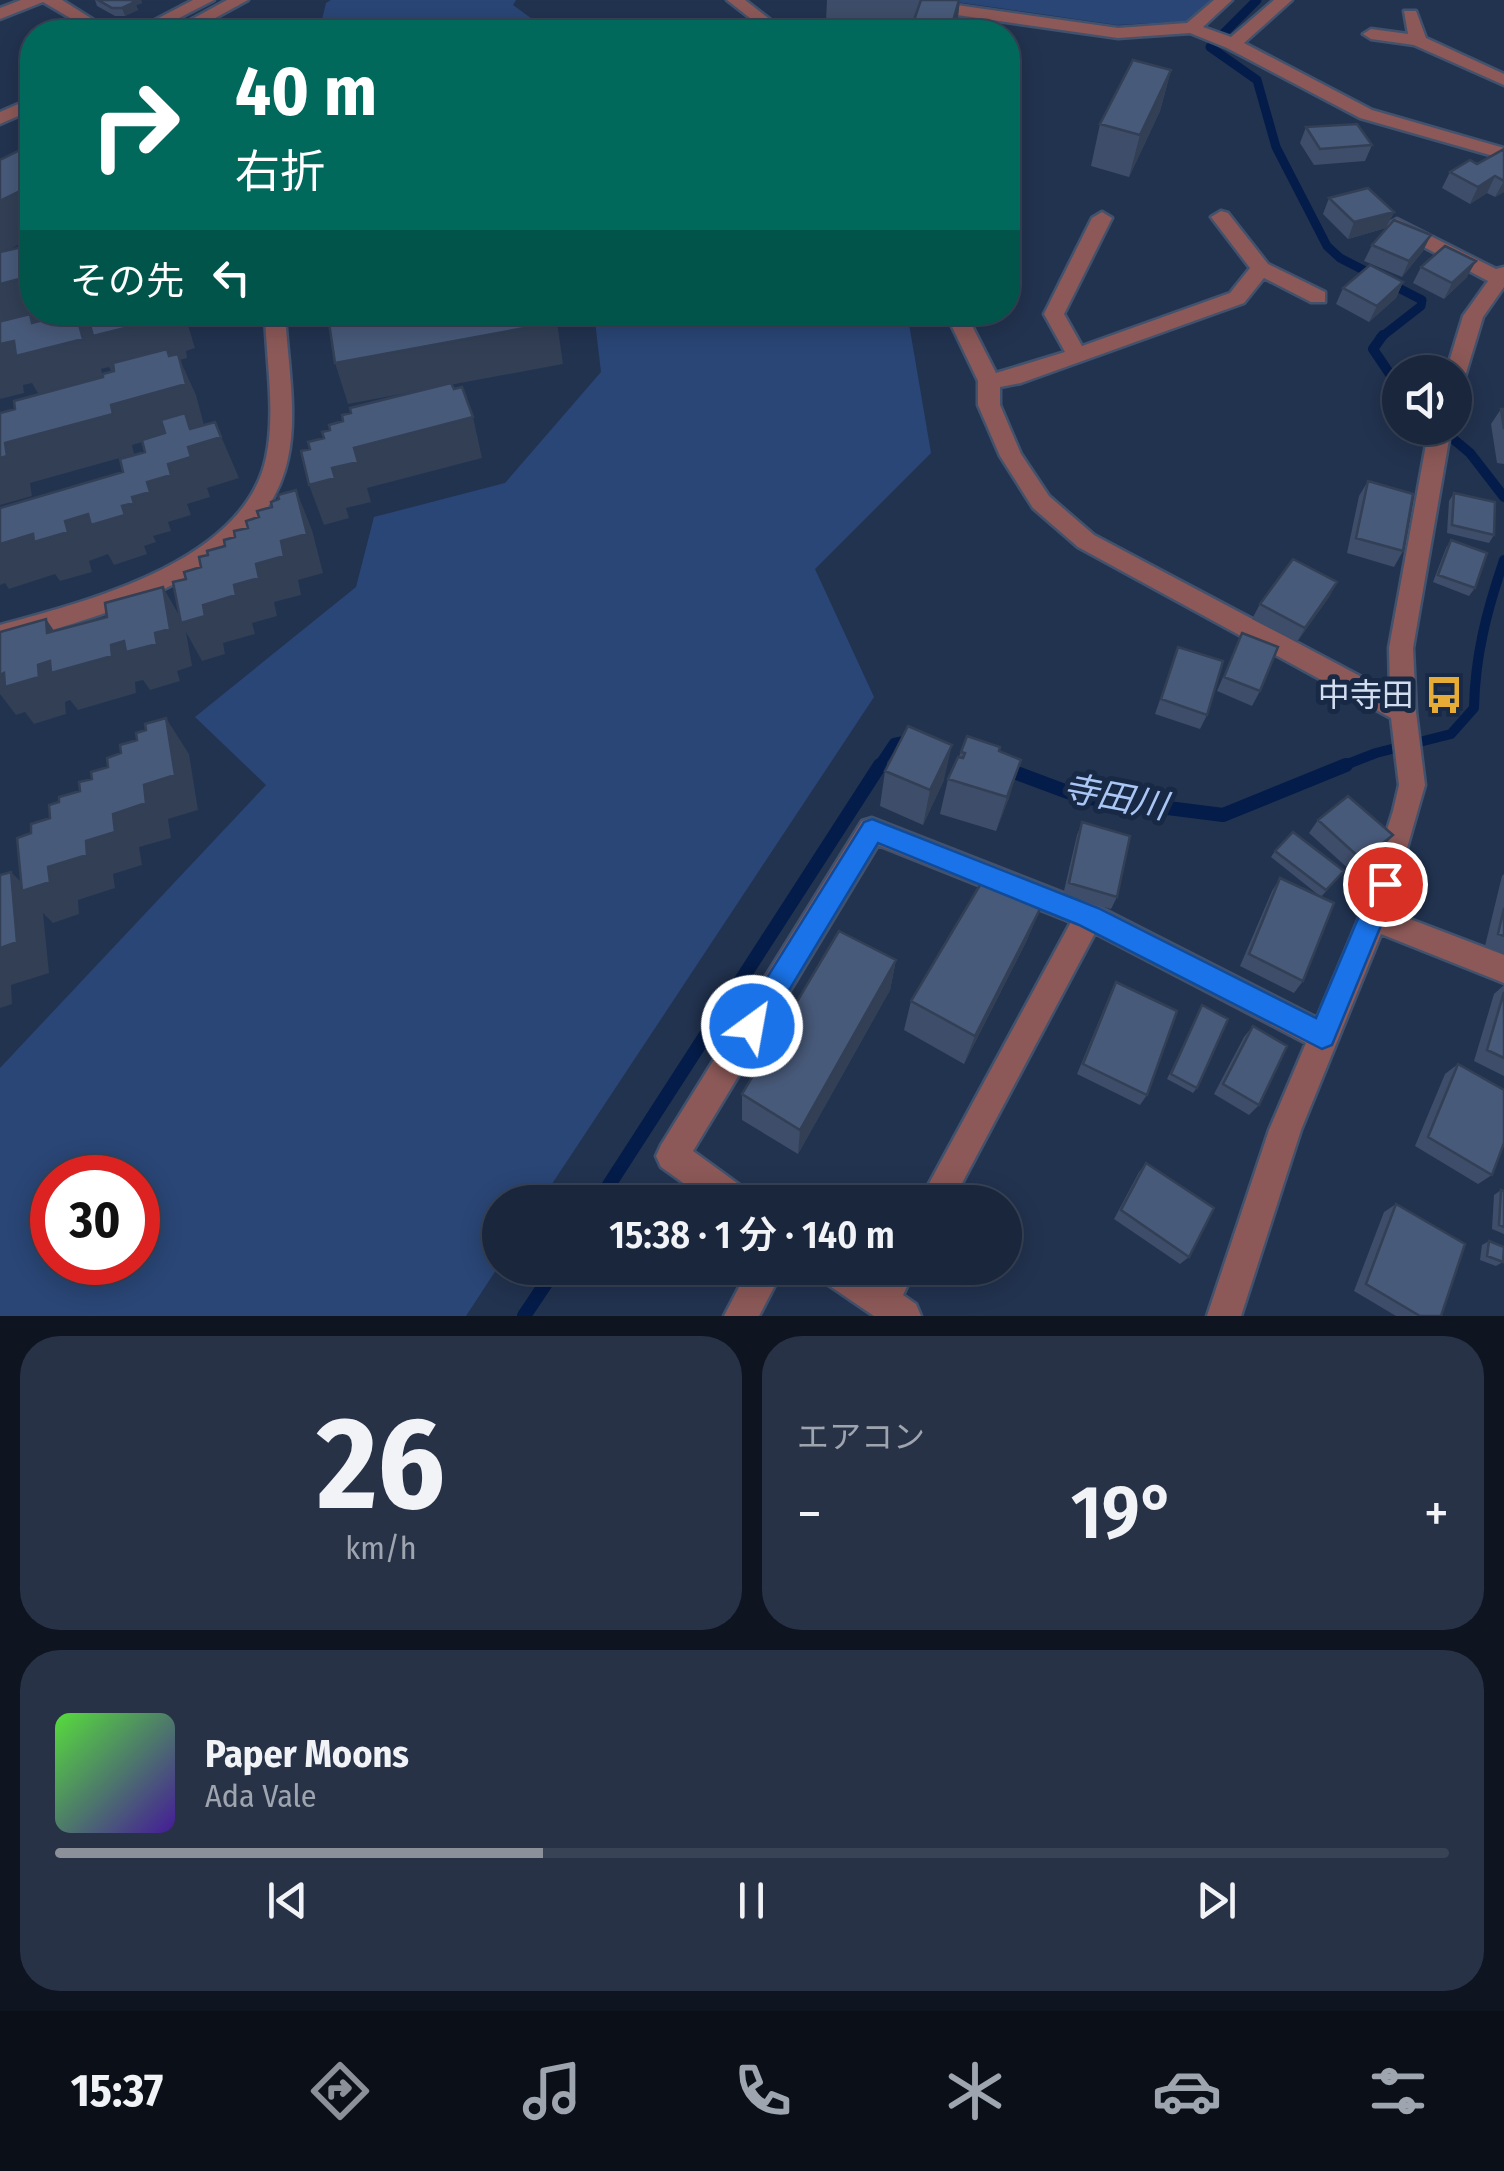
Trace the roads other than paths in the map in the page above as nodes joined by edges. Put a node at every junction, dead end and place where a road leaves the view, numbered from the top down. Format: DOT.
graph roads {
  1 [pos="36,0"];
  2 [pos="50,0"];
  3 [pos="206,0"];
  4 [pos="240,0"];
  5 [pos="734,0"];
  6 [pos="887,0"];
  7 [pos="1224,0"];
  8 [pos="1284,0"];
  9 [pos="0,14"];
  10 [pos="1410,14"];
  11 [pos="84,20"];
  12 [pos="165,20"];
  13 [pos="199,20"];
  14 [pos="762,20"];
  15 [pos="1199,30"];
  16 [pos="1370,34"];
  17 [pos="1418,41"];
  18 [pos="1233,44"];
  19 [pos="1504,80"];
  20 [pos="1504,154"];
  21 [pos="1376,206"];
  22 [pos="1221,217"];
  23 [pos="1102,218"];
  24 [pos="1261,268"];
  25 [pos="1501,276"];
  26 [pos="1318,297"];
  27 [pos="275,325"];
  28 [pos="962,325"];
  29 [pos="1077,355"];
  30 [pos="1462,355"];
  31 [pos="990,380"];
  32 [pos="1437,445"];
  33 [pos="0,635"];
  34 [pos="1406,736"];
  35 [pos="1088,916"];
  36 [pos="1373,918"];
  37 [pos="1504,970"];
  38 [pos="1322,1036"];
  39 [pos="714,1185"];
  40 [pos="944,1185"];
  41 [pos="758,1285"];
  42 [pos="858,1285"];
  43 [pos="893,1308"];
  44 [pos="741,1316"];
  45 [pos="1224,1316"];
  1 -- 9 [label="street"];
  2 -- 11 [label="street"];
  3 -- 12 [label="street"];
  4 -- 13 [label="street"];
  5 -- 14 [label="street"];
  6 -- 15 [label="street"];
  7 -- 15 [label="street"];
  8 -- 18 [label="street"];
  10 -- 17 [label="street"];
  15 -- 18 [label="street"];
  16 -- 17 [label="street"];
  17 -- 19 [label="street"];
  18 -- 20 [label="street"];
  21 -- 25 [label="street"];
  22 -- 24 [label="street"];
  23 -- 29 [label="street"];
  24 -- 26 [label="street"];
  24 -- 29 [label="street"];
  25 -- 30 [label="street"];
  27 -- 33 [label="street"];
  28 -- 31 [label="street"];
  29 -- 31 [label="street"];
  31 -- 34 [label="street"];
  32 -- 34 [label="street"];
  34 -- 36 [label="street"];
  35 -- 38 [label="street"];
  35 -- 39 [label="street"];
  35 -- 40 [label="street"];
  36 -- 37 [label="street"];
  36 -- 38 [label="street"];
  38 -- 45 [label="street"];
  41 -- 44 [label="street"];
  42 -- 43 [label="street"];
}
